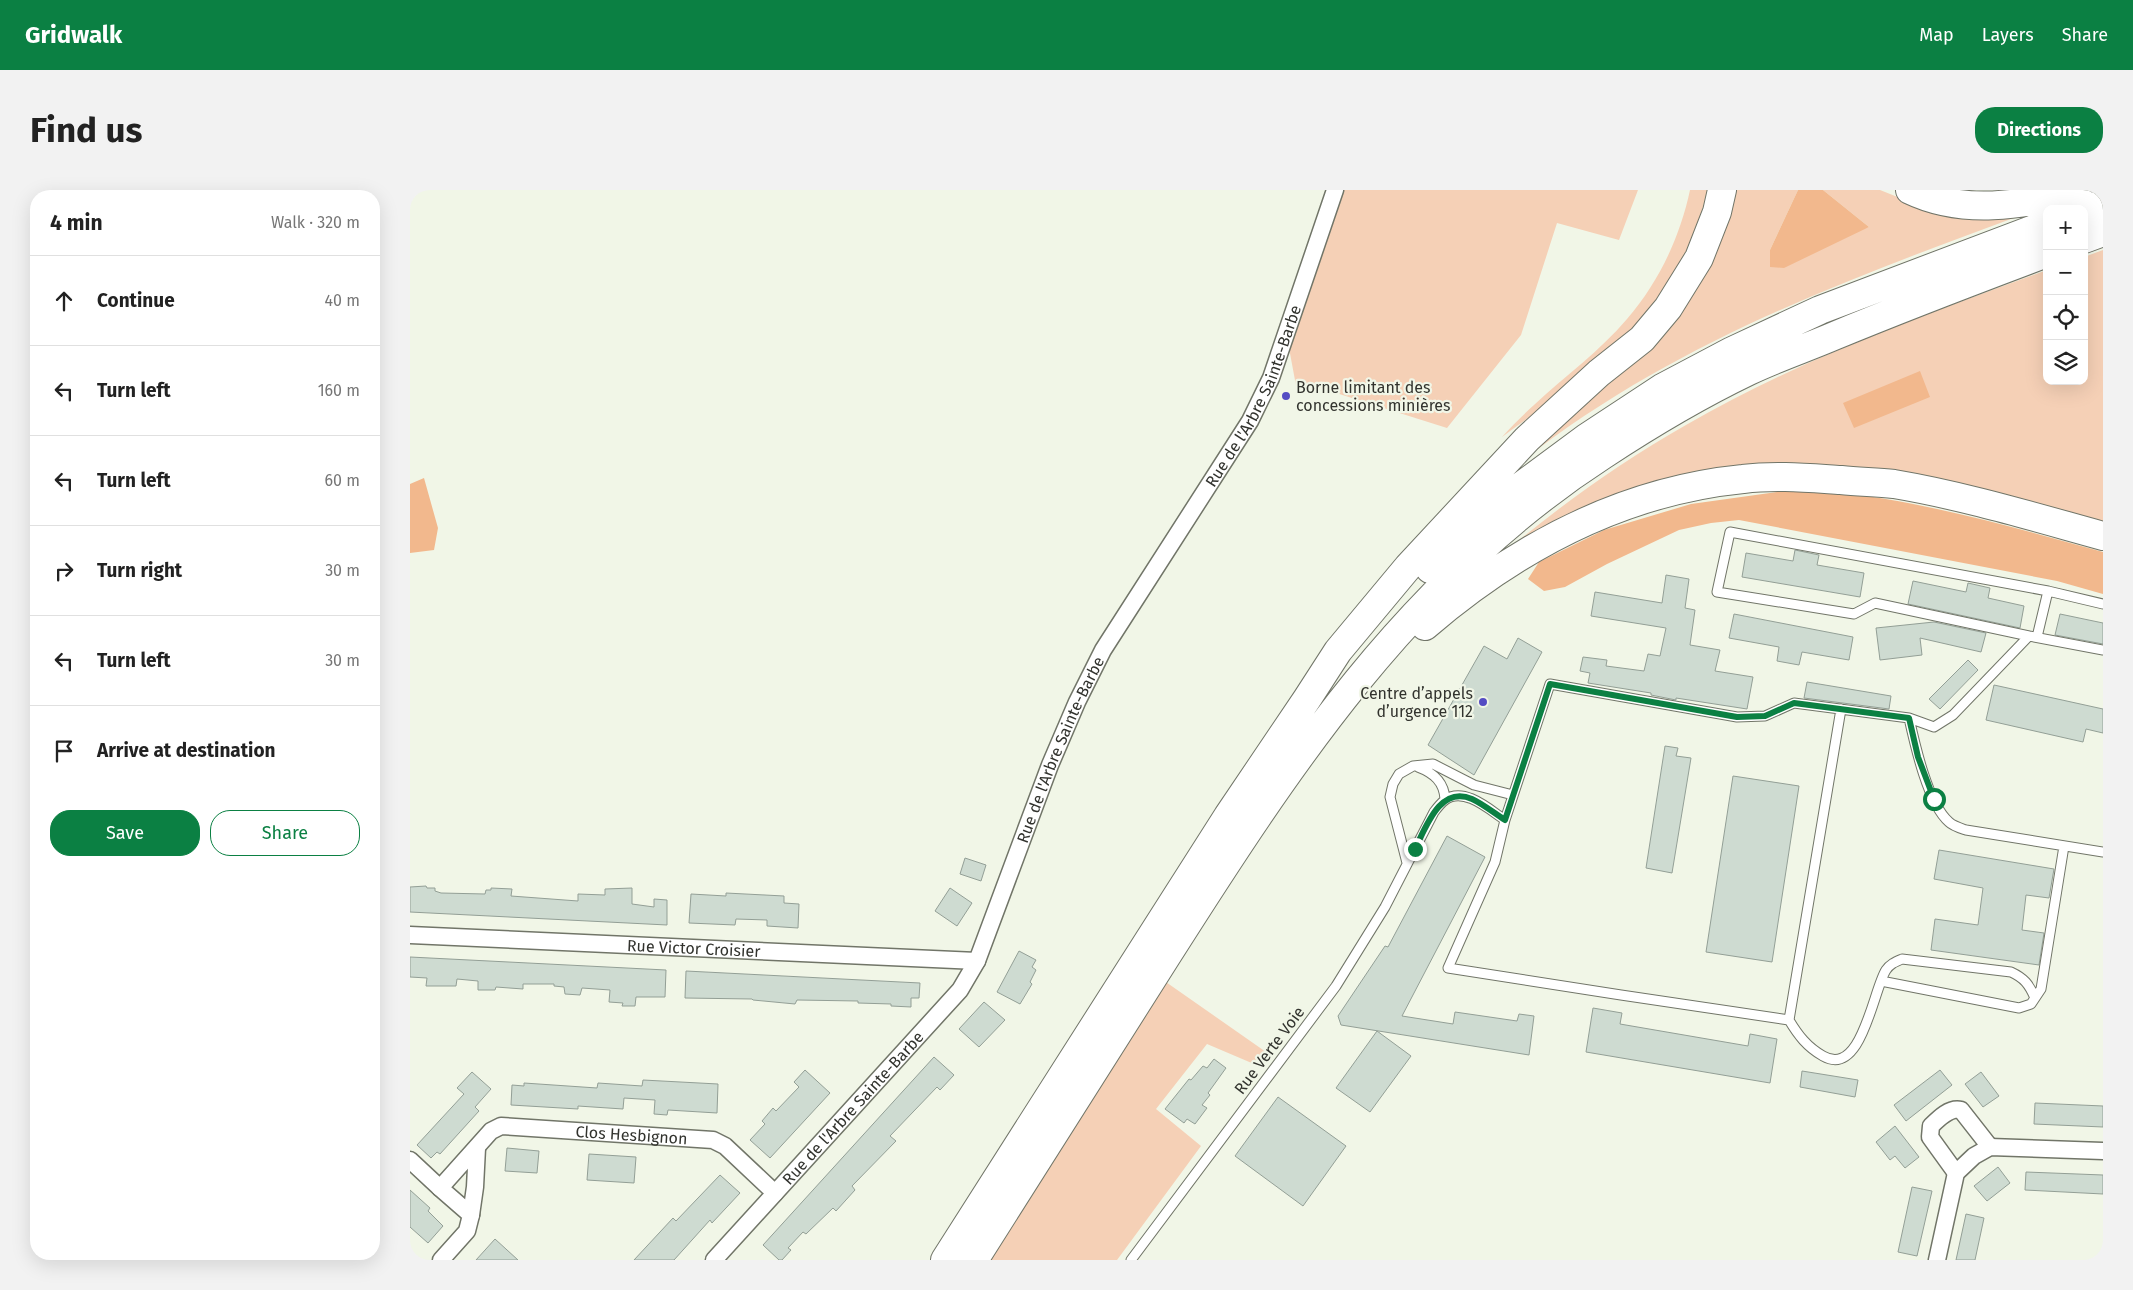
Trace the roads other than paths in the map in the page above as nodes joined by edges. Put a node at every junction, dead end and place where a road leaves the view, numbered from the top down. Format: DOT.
graph roads {
  1 [pos="1335,190"];
  2 [pos="1722,190"];
  3 [pos="1910,190"];
  4 [pos="2077,190"];
  5 [pos="2103,203"];
  6 [pos="2088,209"];
  7 [pos="2043,226"];
  8 [pos="2103,232"];
  9 [pos="2088,238"];
  10 [pos="2043,254"];
  11 [pos="2103,536"];
  12 [pos="2048,591"];
  13 [pos="2103,604"];
  14 [pos="2033,636"];
  15 [pos="2103,650"];
  16 [pos="1370,663"];
  17 [pos="1307,699"];
  18 [pos="1840,709"];
  19 [pos="1909,718"];
  20 [pos="1413,766"];
  21 [pos="1513,794"];
  22 [pos="1445,800"];
  23 [pos="1505,820"];
  24 [pos="2064,846"];
  25 [pos="2103,852"];
  26 [pos="1407,863"];
  27 [pos="410,934"];
  28 [pos="977,961"];
  29 [pos="1881,980"];
  30 [pos="2035,998"];
  31 [pos="1789,1020"];
  32 [pos="1990,1147"];
  33 [pos="477,1148"];
  34 [pos="2103,1151"];
  35 [pos="410,1160"];
  36 [pos="1956,1173"];
  37 [pos="440,1188"];
  38 [pos="775,1193"];
  39 [pos="471,1215"];
  40 [pos="441,1260"];
  41 [pos="714,1260"];
  42 [pos="945,1260"];
  43 [pos="974,1260"];
  44 [pos="1131,1260"];
  45 [pos="1936,1260"];
  1 -- 28 [label="street, Rue de l'Arbre Sainte-Barbe"];
  2 -- 17 [label="highway"];
  3 -- 4 [label="highway"];
  5 -- 6 [label="highway"];
  7 -- 17 [label="highway"];
  8 -- 9 [label="highway"];
  10 -- 16 [label="highway"];
  11 -- 16 [label="highway"];
  12 -- 13 [label="lane"];
  12 -- 14 [label="lane"];
  12 -- 14 [label="lane"];
  14 -- 15 [label="lane"];
  14 -- 19 [label="lane"];
  16 -- 43 [label="highway"];
  17 -- 42 [label="highway"];
  18 -- 19 [label="lane"];
  18 -- 21 [label="lane"];
  18 -- 31 [label="lane"];
  19 -- 24 [label="lane"];
  20 -- 21 [label="lane"];
  20 -- 22 [label="lane"];
  20 -- 26 [label="lane"];
  21 -- 23 [label="lane"];
  22 -- 23 [label="lane"];
  22 -- 26 [label="lane, Rue Verte Voie"];
  23 -- 31 [label="lane"];
  24 -- 25 [label="lane"];
  24 -- 30 [label="lane"];
  26 -- 44 [label="lane, Rue Verte Voie"];
  27 -- 28 [label="street, Rue Victor Croisier"];
  28 -- 38 [label="street, Rue de l'Arbre Sainte-Barbe"];
  29 -- 30 [label="lane"];
  29 -- 30 [label="lane"];
  29 -- 31 [label="lane"];
  32 -- 34 [label="street"];
  32 -- 36 [label="street"];
  32 -- 36 [label="street"];
  33 -- 37 [label="street, Clos Hesbignon"];
  33 -- 38 [label="street, Clos Hesbignon"];
  33 -- 39 [label="street"];
  35 -- 37 [label="street"];
  36 -- 45 [label="street"];
  37 -- 39 [label="street"];
  38 -- 41 [label="street, Rue de l'Arbre Sainte-Barbe"];
  39 -- 40 [label="street"];
}
